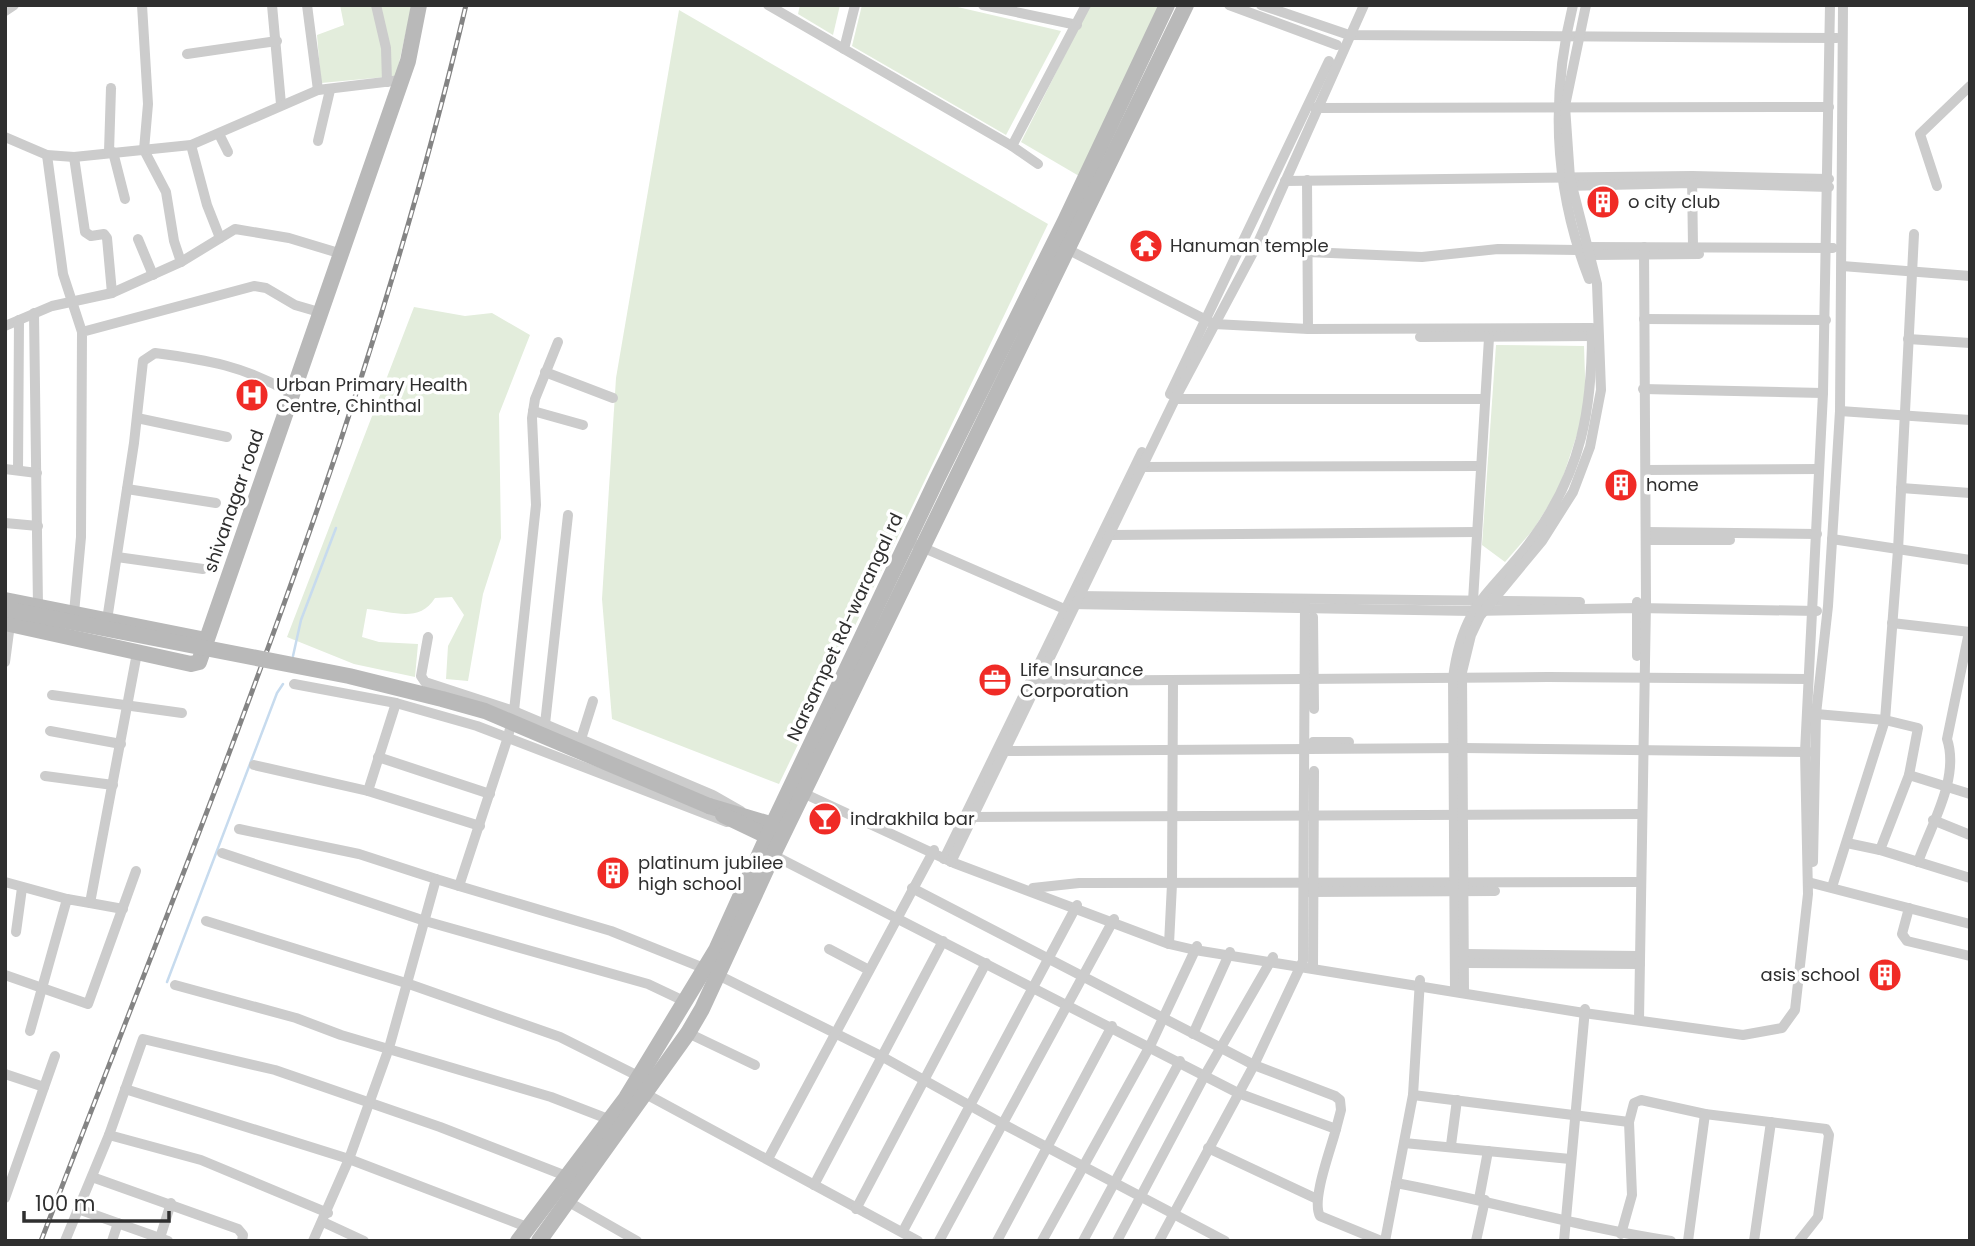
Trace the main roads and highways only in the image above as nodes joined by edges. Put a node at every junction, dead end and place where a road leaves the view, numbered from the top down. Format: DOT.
graph roads {
  1 [pos="419,5"];
  2 [pos="1167,5"];
  3 [pos="1186,5"];
  4 [pos="5,600"];
  5 [pos="7,619"];
  6 [pos="206,640"];
  7 [pos="775,837"];
  8 [pos="712,972"];
  9 [pos="642,1085"];
  10 [pos="523,1234"];
  11 [pos="539,1241"];
  1 -- 6 [label="main road, shivanagar road"];
  2 -- 7 [label="main road, Narsampet Rd-warangal rd"];
  3 -- 7 [label="main road, Narsampet Rd-warangal rd"];
  4 -- 6 [label="main road"];
  5 -- 6 [label="main road, shivanagar road"];
  5 -- 7 [label="main road, bridge"];
  7 -- 8 [label="main road, Narsampet Rd-warangal rd"];
  8 -- 9 [label="main road, Narsampet Rd-warangal rd"];
  8 -- 9 [label="main road, Narsampet Rd-warangal rd"];
  9 -- 10 [label="main road, Narsampet Rd-warangal rd"];
  9 -- 11 [label="main road, Narsampet Rd-warangal rd"];
}
